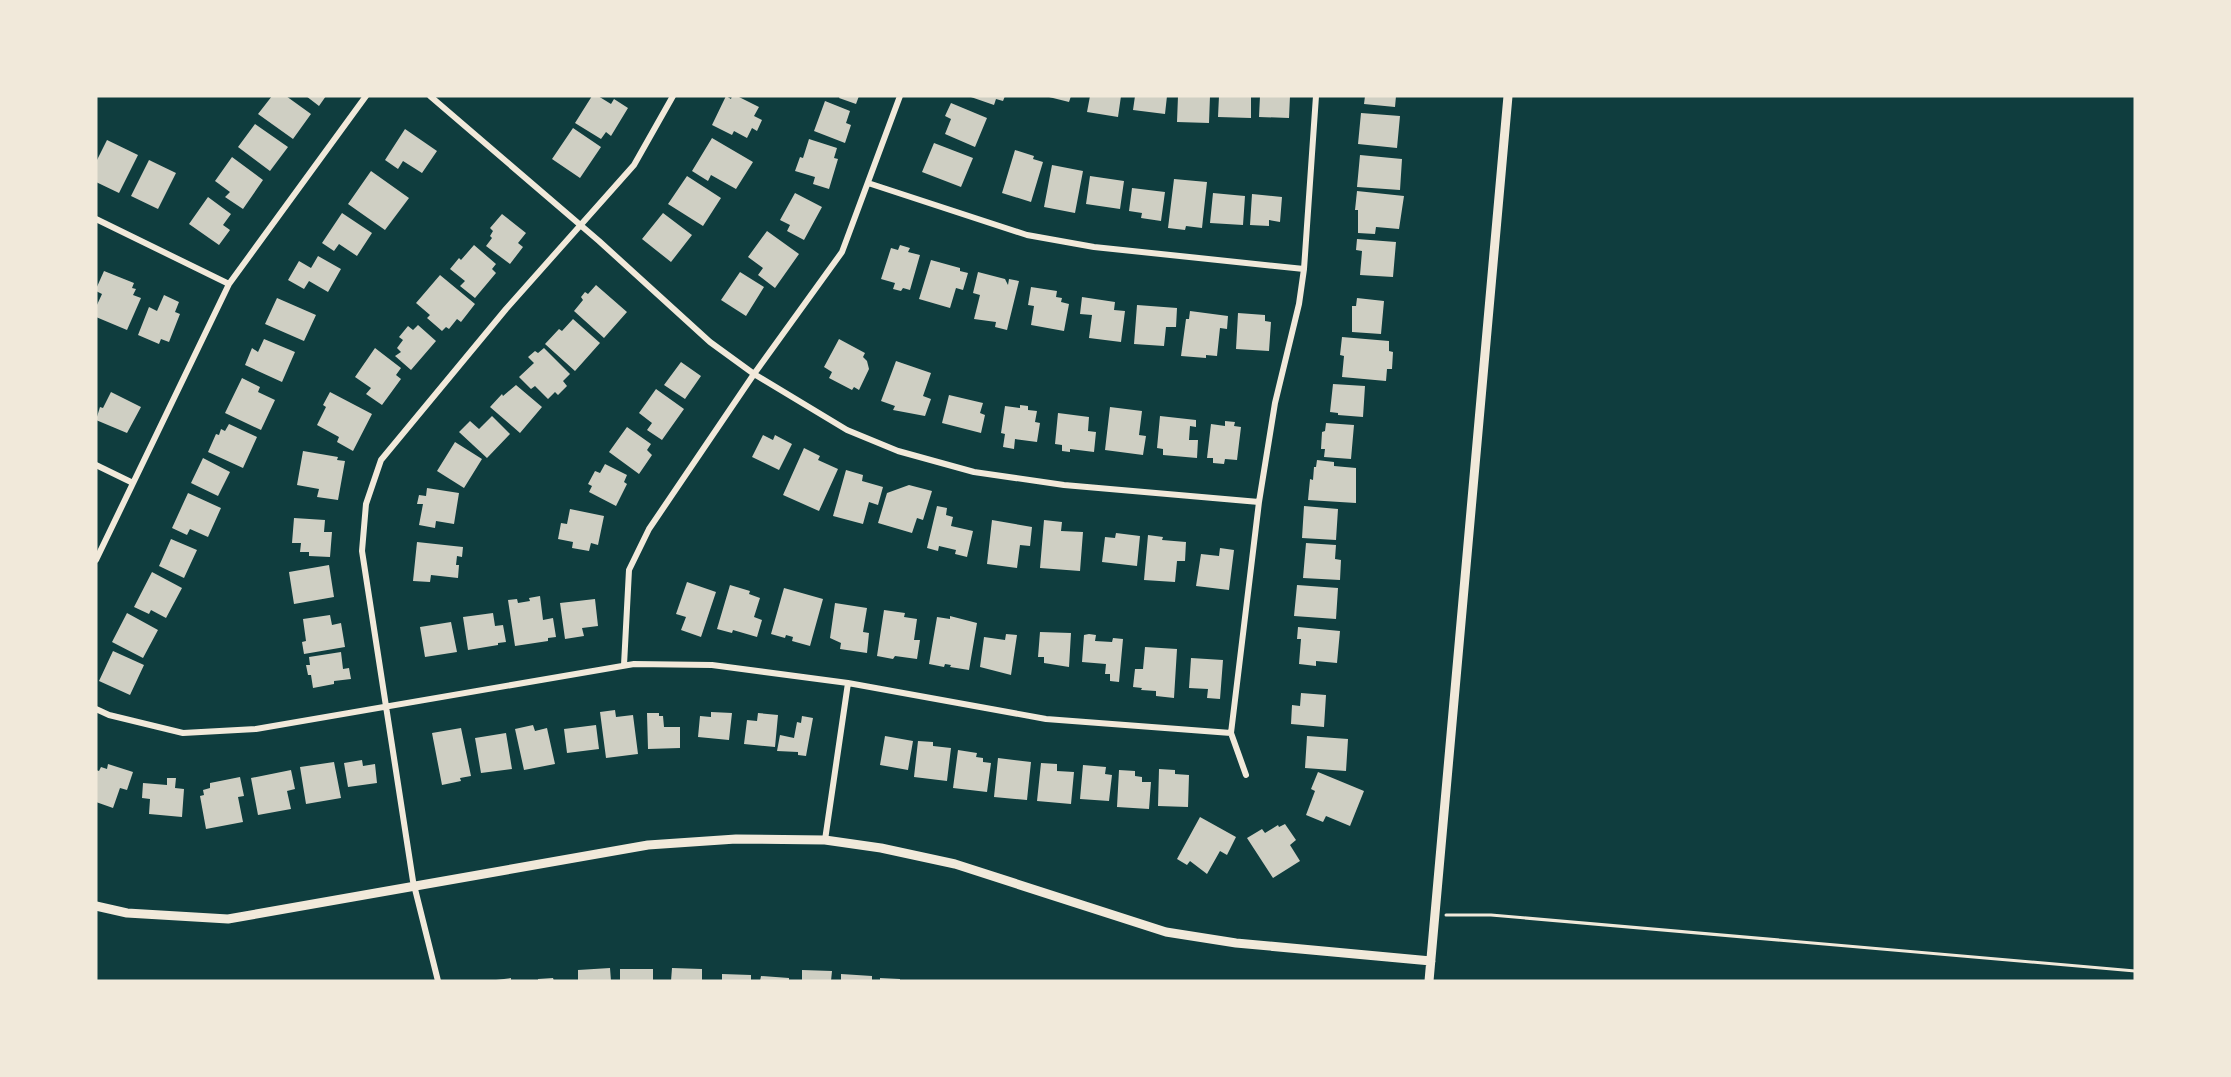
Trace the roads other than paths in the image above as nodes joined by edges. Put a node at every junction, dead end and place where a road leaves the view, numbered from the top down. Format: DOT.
graph roads {
  1 [pos="366,96"];
  2 [pos="430,96"];
  3 [pos="673,96"];
  4 [pos="900,96"];
  5 [pos="1316,96"];
  6 [pos="1508,96"];
  7 [pos="868,183"];
  8 [pos="96,219"];
  9 [pos="581,227"];
  10 [pos="1304,269"];
  11 [pos="229,284"];
  12 [pos="754,374"];
  13 [pos="96,465"];
  14 [pos="133,483"];
  15 [pos="1260,502"];
  16 [pos="96,560"];
  17 [pos="624,665"];
  18 [pos="848,682"];
  19 [pos="387,706"];
  20 [pos="96,709"];
  21 [pos="1231,733"];
  22 [pos="1246,775"];
  23 [pos="825,840"];
  24 [pos="415,886"];
  25 [pos="96,906"];
  26 [pos="1431,961"];
  27 [pos="438,981"];
  28 [pos="1430,981"];
  1 -- 11 [label="street"];
  2 -- 9 [label="street"];
  3 -- 9 [label="street"];
  4 -- 7 [label="street"];
  5 -- 10 [label="street"];
  6 -- 26 [label="street"];
  7 -- 10 [label="street"];
  7 -- 12 [label="street"];
  8 -- 11 [label="street"];
  9 -- 12 [label="street"];
  9 -- 19 [label="street"];
  10 -- 15 [label="street"];
  11 -- 14 [label="street"];
  12 -- 15 [label="street"];
  12 -- 17 [label="street"];
  13 -- 14 [label="street"];
  14 -- 16 [label="street"];
  15 -- 21 [label="street"];
  17 -- 18 [label="street"];
  17 -- 19 [label="street"];
  18 -- 21 [label="street"];
  18 -- 23 [label="street"];
  19 -- 20 [label="street"];
  19 -- 24 [label="street"];
  21 -- 22 [label="street"];
  23 -- 24 [label="street"];
  23 -- 26 [label="street"];
  24 -- 25 [label="street"];
  24 -- 27 [label="street"];
  26 -- 28 [label="street"];
}
